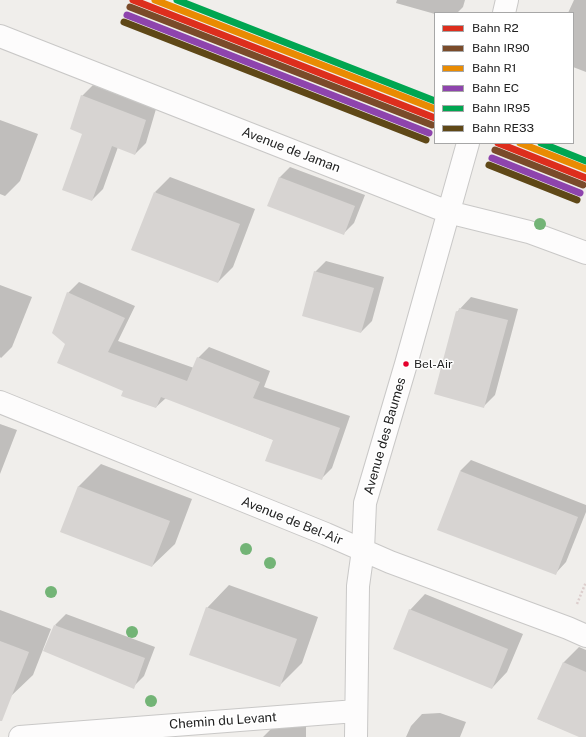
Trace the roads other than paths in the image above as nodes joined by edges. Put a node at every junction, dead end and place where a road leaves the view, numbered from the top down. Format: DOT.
graph roads {
  1 [pos="507,0"];
  2 [pos="504,12"];
  3 [pos="0,36"];
  4 [pos="468,144"];
  5 [pos="450,206"];
  6 [pos="586,253"];
  7 [pos="0,402"];
  8 [pos="363,550"];
  9 [pos="586,636"];
  10 [pos="356,711"];
  11 [pos="20,737"];
  12 [pos="356,737"];
  1 -- 2 [label="street"];
  3 -- 5 [label="street, Avenue de Jaman"];
  4 -- 5 [label="street, Avenue des Baumes"];
  5 -- 6 [label="street, Avenue de Jaman"];
  5 -- 8 [label="street, Avenue des Baumes"];
  7 -- 8 [label="street, Avenue de Bel-Air"];
  8 -- 9 [label="street, Avenue de Bel-Air"];
  8 -- 10 [label="street, Avenue des Baumes"];
  10 -- 11 [label="street, Chemin du Levant"];
  10 -- 12 [label="street, Avenue des Baumes"];
}
